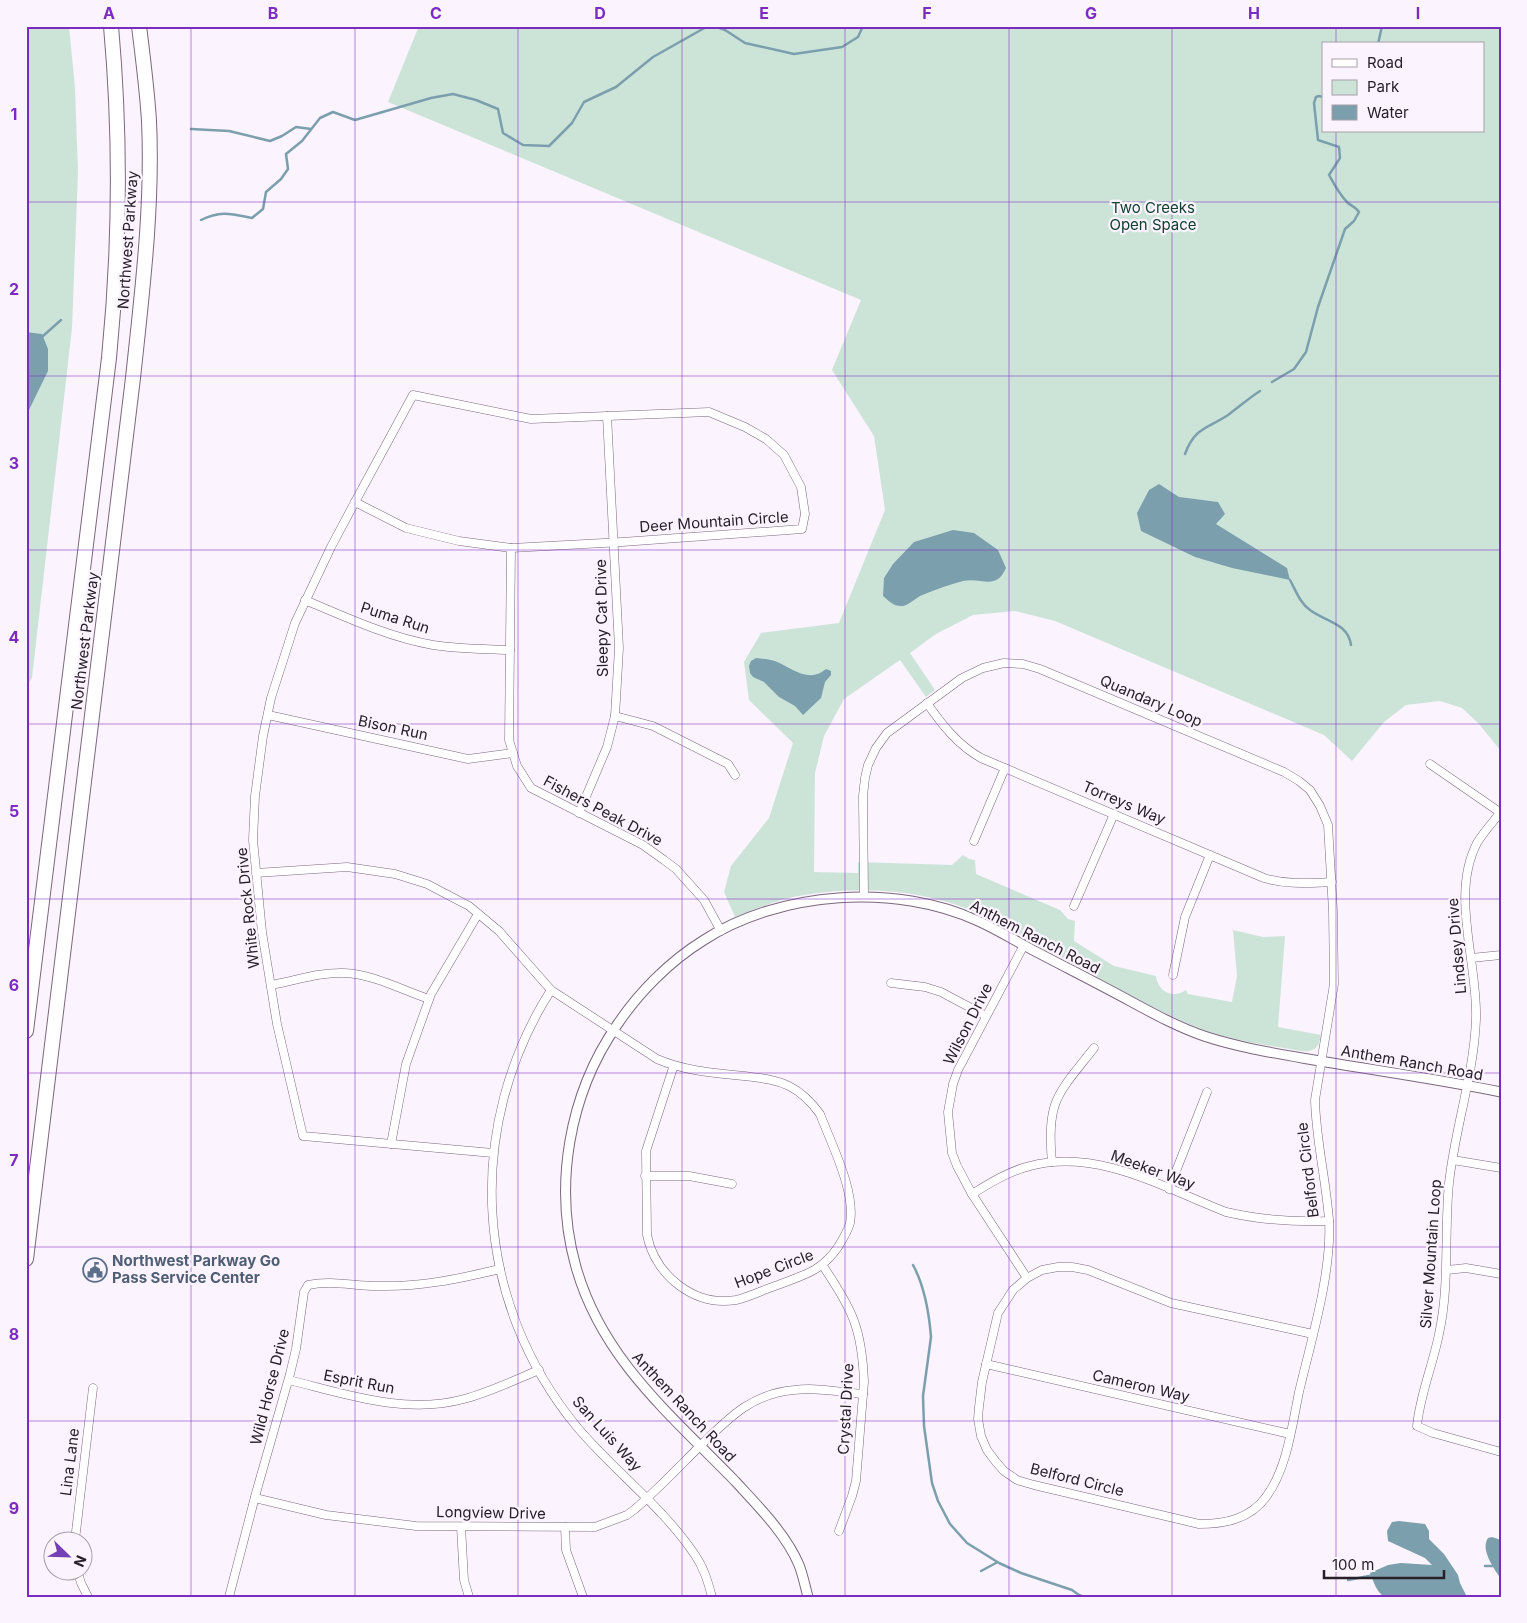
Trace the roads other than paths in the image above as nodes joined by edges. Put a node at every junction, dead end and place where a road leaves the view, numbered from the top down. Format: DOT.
graph roads {
  1 [pos="111,26"];
  2 [pos="139,26"];
  3 [pos="607,416"];
  4 [pos="355,502"];
  5 [pos="614,543"];
  6 [pos="511,548"];
  7 [pos="305,600"];
  8 [pos="510,650"];
  9 [pos="927,703"];
  10 [pos="268,715"];
  11 [pos="615,716"];
  12 [pos="513,754"];
  13 [pos="1430,764"];
  14 [pos="1005,768"];
  15 [pos="735,775"];
  16 [pos="579,813"];
  17 [pos="1500,813"];
  18 [pos="1114,814"];
  19 [pos="974,841"];
  20 [pos="1210,855"];
  21 [pos="256,873"];
  22 [pos="1332,882"];
  23 [pos="864,897"];
  24 [pos="1074,906"];
  25 [pos="478,914"];
  26 [pos="721,931"];
  27 [pos="1024,945"];
  28 [pos="1501,955"];
  29 [pos="1471,958"];
  30 [pos="1174,975"];
  31 [pos="891,983"];
  32 [pos="271,984"];
  33 [pos="551,990"];
  34 [pos="429,999"];
  35 [pos="986,1016"];
  36 [pos="613,1030"];
  37 [pos="26,1031"];
  38 [pos="1094,1048"];
  39 [pos="1321,1061"];
  40 [pos="674,1065"];
  41 [pos="1466,1085"];
  42 [pos="1207,1092"];
  43 [pos="1501,1092"];
  44 [pos="391,1144"];
  45 [pos="494,1153"];
  46 [pos="1453,1160"];
  47 [pos="1052,1162"];
  48 [pos="1501,1168"];
  49 [pos="645,1176"];
  50 [pos="732,1184"];
  51 [pos="1169,1189"];
  52 [pos="972,1194"];
  53 [pos="1329,1221"];
  54 [pos="26,1259"];
  55 [pos="823,1266"];
  56 [pos="500,1270"];
  57 [pos="1447,1270"];
  58 [pos="1501,1274"];
  59 [pos="1027,1278"];
  60 [pos="1313,1334"];
  61 [pos="986,1364"];
  62 [pos="539,1370"];
  63 [pos="289,1380"];
  64 [pos="93,1388"];
  65 [pos="863,1394"];
  66 [pos="1290,1434"];
  67 [pos="701,1446"];
  68 [pos="1501,1452"];
  69 [pos="255,1498"];
  70 [pos="647,1499"];
  71 [pos="462,1526"];
  72 [pos="565,1527"];
  73 [pos="75,1530"];
  74 [pos="839,1531"];
  75 [pos="81,1580"];
  76 [pos="88,1597"];
  77 [pos="229,1597"];
  78 [pos="469,1597"];
  79 [pos="584,1597"];
  80 [pos="712,1597"];
  81 [pos="808,1597"];
  1 -- 37 [label="highway, Northwest Parkway"];
  2 -- 54 [label="highway, Northwest Parkway"];
  3 -- 4 [label="street, Deer Mountain Circle"];
  3 -- 5 [label="street, Sleepy Cat Drive"];
  3 -- 5 [label="street, Deer Mountain Circle"];
  4 -- 6 [label="street, Deer Mountain Circle"];
  4 -- 7 [label="street, White Rock Drive"];
  5 -- 6 [label="street, Deer Mountain Circle"];
  5 -- 11 [label="street, Sleepy Cat Drive"];
  6 -- 8 [label="street, Fishers Peak Drive"];
  7 -- 8 [label="street, Puma Run"];
  7 -- 10 [label="street, White Rock Drive"];
  8 -- 12 [label="street, Fishers Peak Drive"];
  9 -- 14 [label="street, Torreys Way"];
  9 -- 22 [label="street, Quandary Loop"];
  9 -- 23 [label="street, Quandary Loop"];
  10 -- 12 [label="street, Bison Run"];
  10 -- 21 [label="street, White Rock Drive"];
  11 -- 15 [label="street"];
  11 -- 16 [label="street, Sleepy Cat Drive"];
  12 -- 16 [label="street, Fishers Peak Drive"];
  13 -- 17 [label="street"];
  14 -- 18 [label="street, Torreys Way"];
  14 -- 19 [label="street"];
  16 -- 26 [label="street, Fishers Peak Drive"];
  17 -- 29 [label="street, Lindsey Drive"];
  18 -- 20 [label="street, Torreys Way"];
  18 -- 24 [label="street"];
  20 -- 22 [label="street, Torreys Way"];
  20 -- 30 [label="street"];
  21 -- 25 [label="street, Hope Circle"];
  21 -- 32 [label="street, White Rock Drive"];
  22 -- 39 [label="street, Quandary Loop"];
  23 -- 26 [label="street, Anthem Ranch Road"];
  23 -- 27 [label="street, Anthem Ranch Road"];
  25 -- 33 [label="street, Hope Circle"];
  25 -- 34 [label="street"];
  26 -- 36 [label="street, Anthem Ranch Road"];
  27 -- 35 [label="street, Wilson Drive"];
  27 -- 39 [label="street, Anthem Ranch Road"];
  28 -- 29 [label="street"];
  29 -- 41 [label="street, Lindsey Drive"];
  31 -- 35 [label="street"];
  32 -- 34 [label="street"];
  32 -- 44 [label="street, White Rock Drive"];
  33 -- 36 [label="street, Hope Circle"];
  33 -- 45 [label="street, San Luis Way"];
  34 -- 44 [label="street"];
  35 -- 52 [label="street, Wilson Drive"];
  36 -- 40 [label="street, Hope Circle"];
  36 -- 67 [label="street, Anthem Ranch Road"];
  38 -- 47 [label="street"];
  39 -- 41 [label="street, Anthem Ranch Road"];
  39 -- 53 [label="street, Belford Circle"];
  40 -- 49 [label="street, Hope Circle"];
  40 -- 55 [label="street, Hope Circle"];
  41 -- 43 [label="street, Anthem Ranch Road"];
  41 -- 46 [label="street, Silver Mountain Loop"];
  42 -- 51 [label="street"];
  44 -- 45 [label="street, White Rock Drive"];
  45 -- 56 [label="street, San Luis Way"];
  46 -- 48 [label="street"];
  46 -- 57 [label="street, Silver Mountain Loop"];
  47 -- 51 [label="street, Meeker Way"];
  47 -- 52 [label="street, Meeker Way"];
  49 -- 50 [label="street"];
  49 -- 55 [label="street, Hope Circle"];
  51 -- 53 [label="street, Meeker Way"];
  52 -- 59 [label="street, Wilson Drive"];
  53 -- 60 [label="street, Belford Circle"];
  55 -- 65 [label="street, Crystal Drive"];
  56 -- 62 [label="street, San Luis Way"];
  56 -- 63 [label="street, Wild Horse Drive"];
  57 -- 58 [label="street"];
  57 -- 68 [label="street, Silver Mountain Loop"];
  59 -- 60 [label="street, Belford Circle"];
  59 -- 61 [label="street, Belford Circle"];
  60 -- 66 [label="street, Belford Circle"];
  61 -- 66 [label="street, Cameron Way"];
  61 -- 66 [label="street, Belford Circle"];
  62 -- 63 [label="street, Esprit Run"];
  62 -- 70 [label="street, San Luis Way"];
  63 -- 69 [label="street, Wild Horse Drive"];
  64 -- 73 [label="street, Lina Lane"];
  65 -- 67 [label="street, Longview Drive"];
  65 -- 74 [label="street, Crystal Drive"];
  67 -- 70 [label="street, Longview Drive"];
  67 -- 81 [label="street, Anthem Ranch Road"];
  69 -- 71 [label="street, Longview Drive"];
  69 -- 77 [label="street, Wild Horse Drive"];
  70 -- 72 [label="street, Longview Drive"];
  70 -- 80 [label="street, San Luis Way"];
  71 -- 72 [label="street, Longview Drive"];
  71 -- 78 [label="street"];
  72 -- 79 [label="street"];
  75 -- 76 [label="street"];
}
